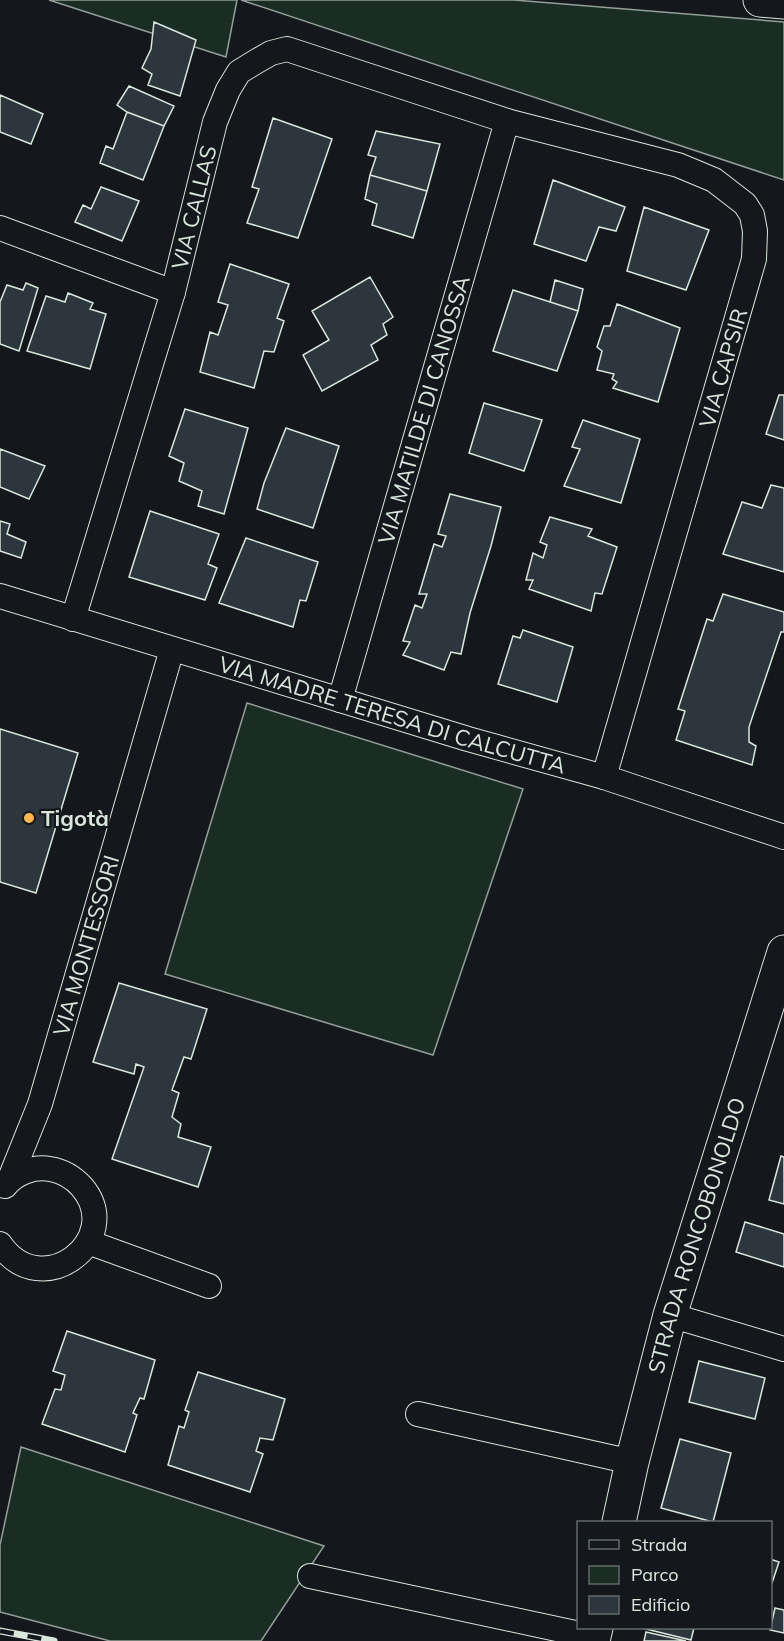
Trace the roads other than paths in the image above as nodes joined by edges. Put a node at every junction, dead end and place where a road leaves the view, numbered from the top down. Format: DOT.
graph roads {
  1 [pos="760,0"];
  2 [pos="784,2"];
  3 [pos="507,121"];
  4 [pos="0,228"];
  5 [pos="173,292"];
  6 [pos="0,596"];
  7 [pos="73,619"];
  8 [pos="172,649"];
  9 [pos="340,700"];
  10 [pos="604,777"];
  11 [pos="784,837"];
  12 [pos="784,954"];
  13 [pos="40,1104"];
  14 [pos="61,1171"];
  15 [pos="4,1187"];
  16 [pos="88,1242"];
  17 [pos="0,1244"];
  18 [pos="209,1286"];
  19 [pos="670,1315"];
  20 [pos="784,1349"];
  21 [pos="418,1414"];
  22 [pos="632,1462"];
  23 [pos="619,1521"];
  24 [pos="310,1576"];
  25 [pos="594,1635"];
  1 -- 2 [label="street"];
  3 -- 5 [label="street, VIA CALLAS"];
  3 -- 9 [label="street, VIA MATILDE DI CANOSSA"];
  3 -- 10 [label="street, VIA CAPSIR"];
  4 -- 5 [label="street"];
  5 -- 7 [label="street, VIA CALLAS"];
  6 -- 7 [label="street, VIA MADRE TERESA DI CALCUTTA"];
  7 -- 8 [label="street, VIA MADRE TERESA DI CALCUTTA"];
  8 -- 9 [label="street, VIA MADRE TERESA DI CALCUTTA"];
  8 -- 13 [label="street, VIA MONTESSORI"];
  9 -- 10 [label="street, VIA MADRE TERESA DI CALCUTTA"];
  10 -- 11 [label="street, VIA MADRE TERESA DI CALCUTTA"];
  12 -- 19 [label="street, STRADA RONCOBONOLDO"];
  13 -- 14 [label="street, VIA MONTESSORI"];
  13 -- 15 [label="street, VIA MONTESSORI"];
  14 -- 15 [label="street, VIA MONTESSORI"];
  14 -- 16 [label="street, VIA MONTESSORI"];
  16 -- 17 [label="street"];
  16 -- 18 [label="street"];
  19 -- 20 [label="street"];
  19 -- 22 [label="street, STRADA RONCOBONOLDO"];
  21 -- 22 [label="street"];
  22 -- 23 [label="street, STRADA RONCOBONOLDO"];
  24 -- 25 [label="street"];
}
